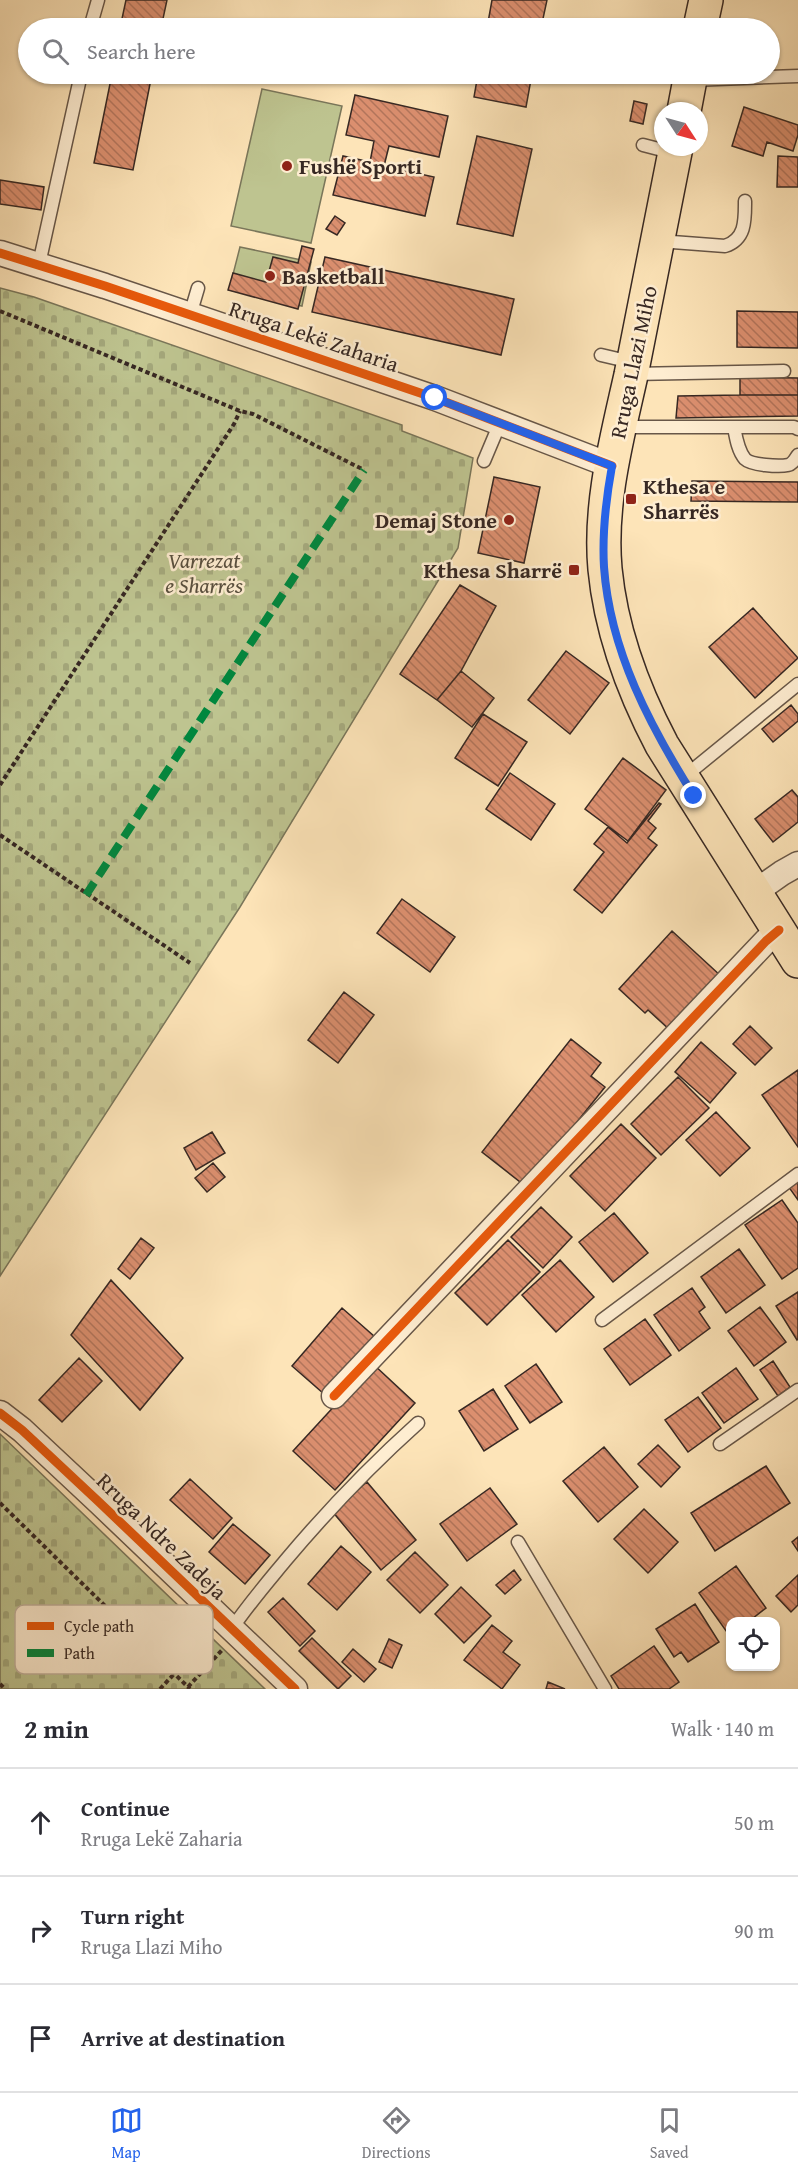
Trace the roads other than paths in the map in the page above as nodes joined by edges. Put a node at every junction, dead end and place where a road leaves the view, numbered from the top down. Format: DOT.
graph roads {
  1 [pos="98,0"];
  2 [pos="706,0"];
  3 [pos="93,18"];
  4 [pos="702,18"];
  5 [pos="798,76"];
  6 [pos="780,78"];
  7 [pos="79,84"];
  8 [pos="725,84"];
  9 [pos="688,88"];
  10 [pos="643,145"];
  11 [pos="654,147"];
  12 [pos="675,156"];
  13 [pos="745,201"];
  14 [pos="658,240"];
  15 [pos="0,253"];
  16 [pos="39,264"];
  17 [pos="198,288"];
  18 [pos="190,315"];
  19 [pos="601,355"];
  20 [pos="632,368"];
  21 [pos="784,371"];
  22 [pos="500,423"];
  23 [pos="620,427"];
  24 [pos="734,427"];
  25 [pos="798,429"];
  26 [pos="798,455"];
  27 [pos="484,461"];
  28 [pos="612,466"];
  29 [pos="798,684"];
  30 [pos="683,778"];
  31 [pos="798,864"];
  32 [pos="755,892"];
  33 [pos="779,930"];
  34 [pos="798,961"];
  35 [pos="798,1174"];
  36 [pos="602,1320"];
  37 [pos="798,1390"];
  38 [pos="334,1396"];
  39 [pos="0,1413"];
  40 [pos="418,1423"];
  41 [pos="720,1444"];
  42 [pos="518,1542"];
  43 [pos="206,1605"];
  44 [pos="213,1612"];
  45 [pos="234,1632"];
  46 [pos="295,1689"];
  47 [pos="605,1689"];
  1 -- 3 [label="lane"];
  2 -- 4 [label="main road"];
  5 -- 6 [label="lane"];
  7 -- 16 [label="lane"];
  8 -- 9 [label="lane"];
  10 -- 11 [label="lane"];
  12 -- 14 [label="main road, Rruga Llazi Miho"];
  13 -- 14 [label="lane"];
  14 -- 20 [label="main road, Rruga Llazi Miho"];
  15 -- 16 [label="street, Rruga Lekë Zaharia"];
  16 -- 18 [label="street, Rruga Lekë Zaharia"];
  17 -- 18 [label="lane"];
  18 -- 22 [label="street, Rruga Lekë Zaharia"];
  19 -- 20 [label="lane"];
  20 -- 21 [label="lane"];
  20 -- 23 [label="main road, Rruga Llazi Miho"];
  22 -- 27 [label="lane"];
  22 -- 28 [label="street, Rruga Lekë Zaharia"];
  23 -- 24 [label="lane"];
  23 -- 28 [label="main road, Rruga Llazi Miho"];
  24 -- 25 [label="lane"];
  24 -- 26 [label="lane"];
  28 -- 30 [label="main road, Rruga Llazi Miho"];
  29 -- 30 [label="lane"];
  30 -- 32 [label="main road, Rruga Llazi Miho"];
  31 -- 32 [label="street"];
  32 -- 33 [label="main road, Rruga Llazi Miho"];
  33 -- 34 [label="main road, Rruga Llazi Miho"];
  33 -- 38 [label="street"];
  35 -- 36 [label="lane"];
  37 -- 41 [label="lane"];
  39 -- 43 [label="street, Rruga Ndre Zadeja"];
  40 -- 45 [label="lane"];
  42 -- 47 [label="lane"];
  44 -- 45 [label="street, Rruga Ndre Zadeja"];
  45 -- 46 [label="street, Rruga Ndre Zadeja"];
}
